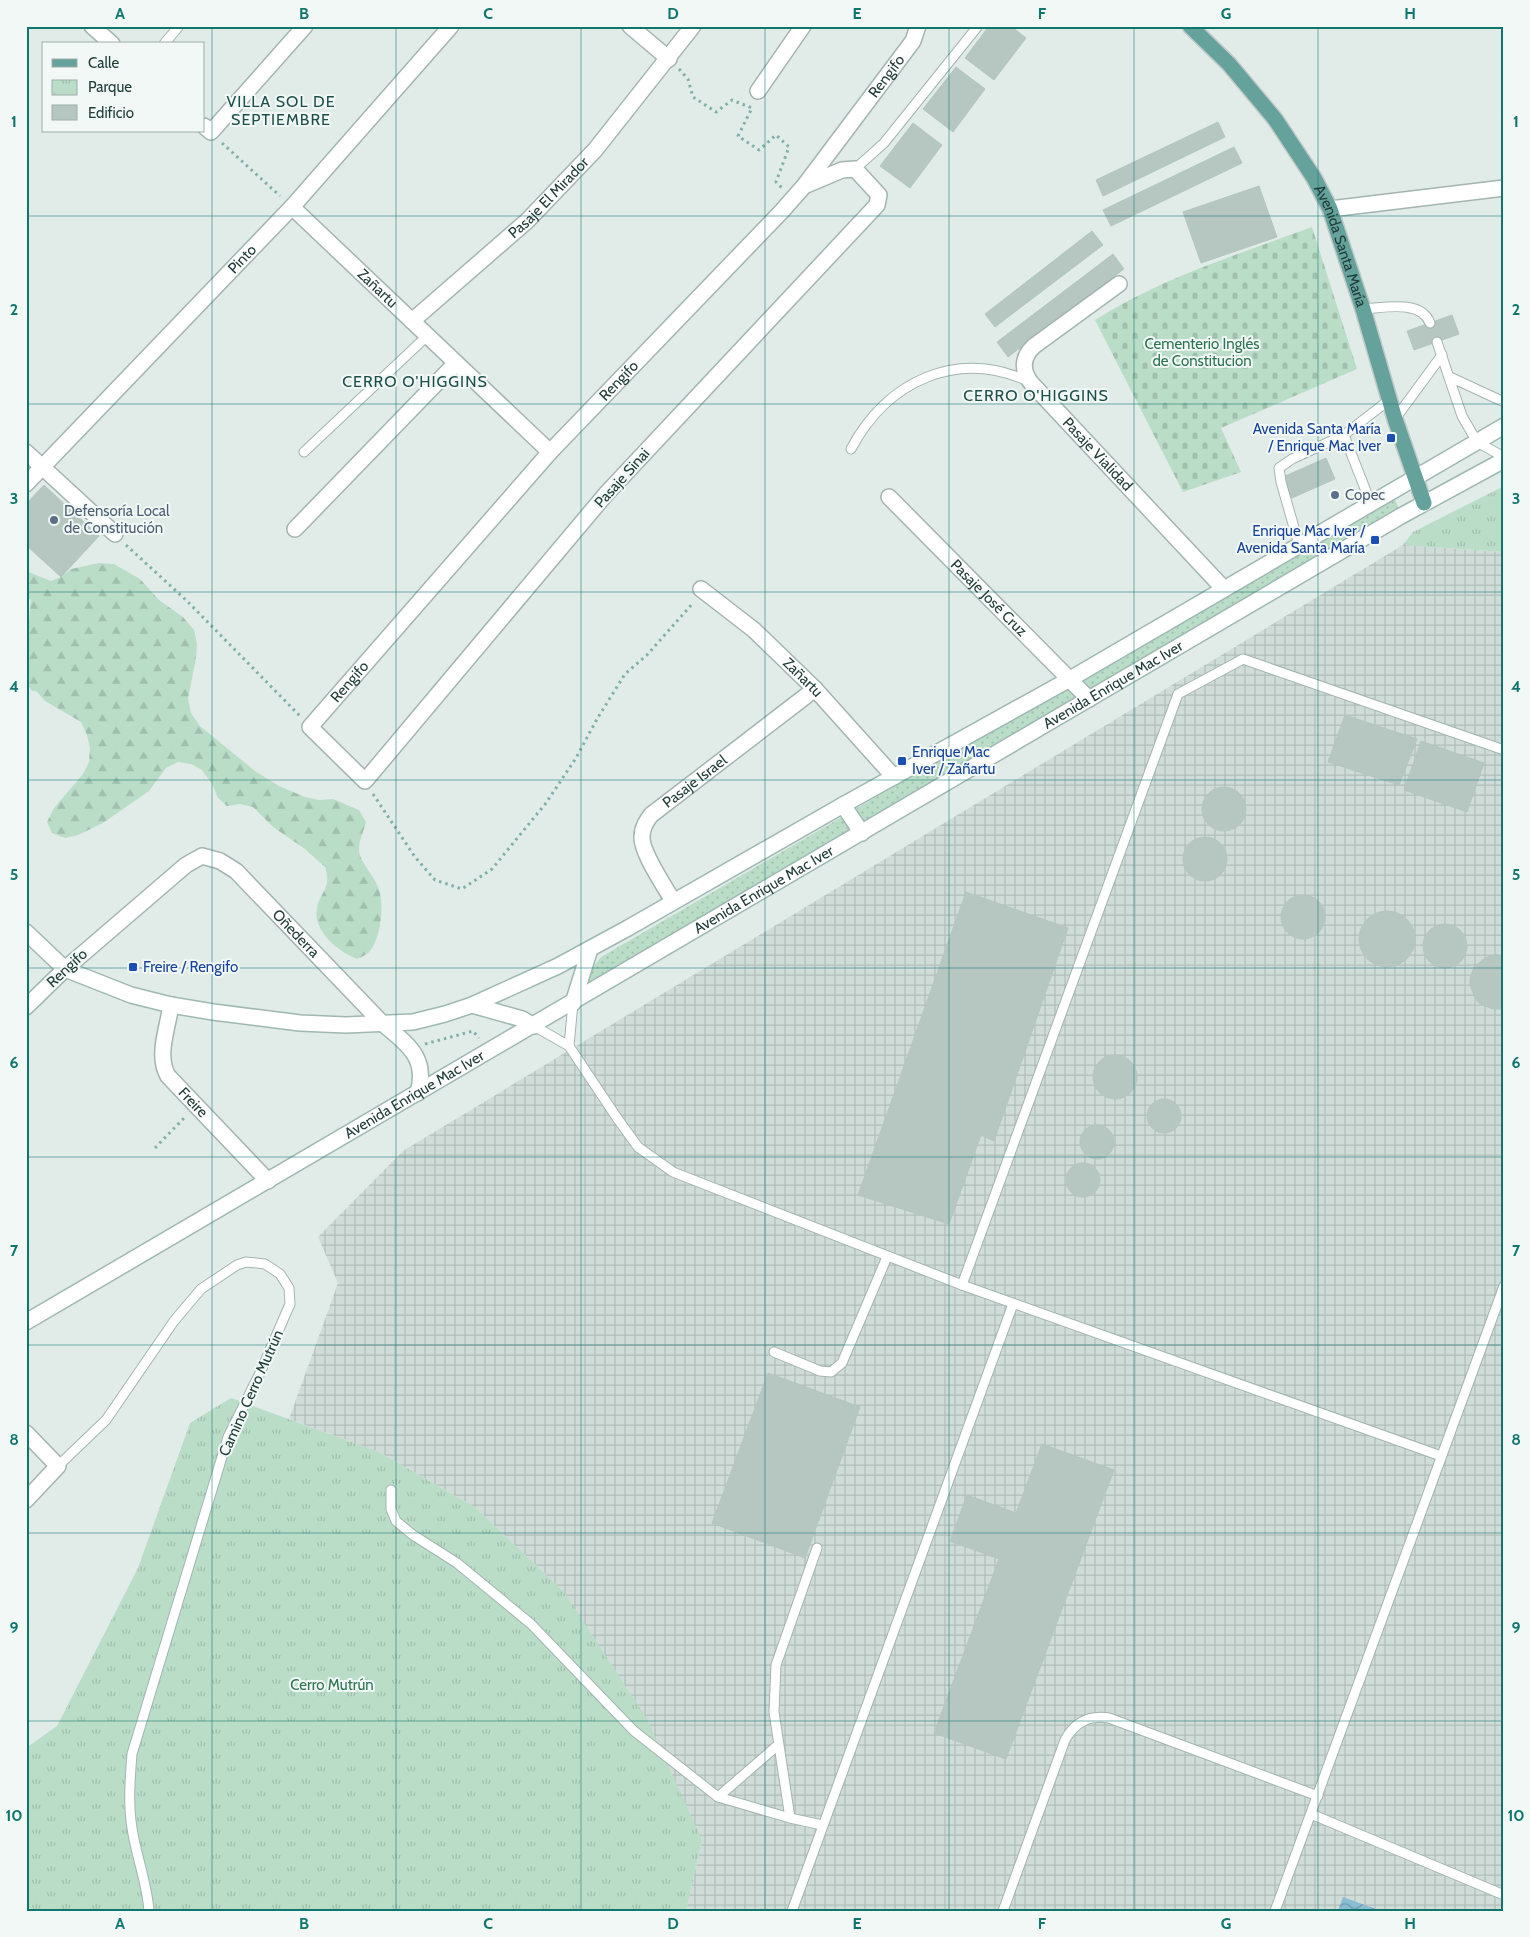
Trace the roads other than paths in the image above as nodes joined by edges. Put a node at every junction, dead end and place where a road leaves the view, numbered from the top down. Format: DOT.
graph roads {
  1 [pos="92,26"];
  2 [pos="179,26"];
  3 [pos="305,26"];
  4 [pos="451,26"];
  5 [pos="630,26"];
  6 [pos="693,26"];
  7 [pos="803,26"];
  8 [pos="918,26"];
  9 [pos="978,26"];
  10 [pos="1190,26"];
  11 [pos="110,42"];
  12 [pos="166,42"];
  13 [pos="669,59"];
  14 [pos="758,91"];
  15 [pos="207,129"];
  16 [pos="855,169"];
  17 [pos="804,186"];
  18 [pos="1504,188"];
  19 [pos="292,207"];
  20 [pos="1330,209"];
  21 [pos="1119,284"];
  22 [pos="1363,309"];
  23 [pos="412,321"];
  24 [pos="1430,323"];
  25 [pos="427,336"];
  26 [pos="1437,342"];
  27 [pos="1442,355"];
  28 [pos="456,363"];
  29 [pos="1450,377"];
  30 [pos="1032,384"];
  31 [pos="1389,400"];
  32 [pos="1504,402"];
  33 [pos="1395,419"];
  34 [pos="1504,426"];
  35 [pos="1344,435"];
  36 [pos="1477,442"];
  37 [pos="851,449"];
  38 [pos="26,452"];
  39 [pos="304,452"];
  40 [pos="550,452"];
  41 [pos="1504,458"];
  42 [pos="42,467"];
  43 [pos="1415,478"];
  44 [pos="26,484"];
  45 [pos="889,497"];
  46 [pos="1424,503"];
  47 [pos="1371,504"];
  48 [pos="295,530"];
  49 [pos="115,534"];
  50 [pos="1299,545"];
  51 [pos="701,589"];
  52 [pos="1224,589"];
  53 [pos="1070,679"];
  54 [pos="815,688"];
  55 [pos="1089,699"];
  56 [pos="310,727"];
  57 [pos="1504,750"];
  58 [pos="894,777"];
  59 [pos="843,805"];
  60 [pos="862,834"];
  61 [pos="202,856"];
  62 [pos="673,902"];
  63 [pos="26,932"];
  64 [pos="590,949"];
  65 [pos="65,969"];
  66 [pos="573,1003"];
  67 [pos="172,1005"];
  68 [pos="472,1005"];
  69 [pos="26,1007"];
  70 [pos="382,1023"];
  71 [pos="534,1026"];
  72 [pos="569,1046"];
  73 [pos="418,1093"];
  74 [pos="268,1181"];
  75 [pos="887,1257"];
  76 [pos="962,1285"];
  77 [pos="1504,1286"];
  78 [pos="1013,1304"];
  79 [pos="26,1322"];
  80 [pos="774,1352"];
  81 [pos="26,1433"];
  82 [pos="1441,1456"];
  83 [pos="58,1466"];
  84 [pos="391,1490"];
  85 [pos="26,1500"];
  86 [pos="817,1548"];
  87 [pos="778,1745"];
  88 [pos="1318,1796"];
  89 [pos="718,1797"];
  90 [pos="1311,1814"];
  91 [pos="790,1818"];
  92 [pos="822,1826"];
  93 [pos="1504,1895"];
  94 [pos="150,1911"];
  95 [pos="792,1911"];
  96 [pos="1002,1911"];
  97 [pos="1275,1911"];
  1 -- 11 [label="street"];
  2 -- 12 [label="lane"];
  3 -- 15 [label="street"];
  4 -- 19 [label="street, Pinto"];
  5 -- 13 [label="street"];
  6 -- 13 [label="street, Pasaje El Mirador"];
  7 -- 14 [label="street"];
  8 -- 17 [label="street, Rengifo"];
  9 -- 16 [label="lane"];
  10 -- 20 [label="main road, Avenida Santa María"];
  13 -- 23 [label="street, Pasaje El Mirador"];
  16 -- 17 [label="street"];
  16 -- 56 [label="street, Pasaje Sinai"];
  17 -- 40 [label="street, Rengifo"];
  18 -- 20 [label="street"];
  19 -- 23 [label="street, Zañartu"];
  19 -- 42 [label="street, Pinto"];
  20 -- 22 [label="main road, Avenida Santa María"];
  21 -- 30 [label="street, Pasaje Vialidad"];
  22 -- 24 [label="lane"];
  22 -- 31 [label="main road, Avenida Santa María"];
  23 -- 25 [label="street, Zañartu"];
  25 -- 28 [label="street, Zañartu"];
  25 -- 39 [label="lane"];
  26 -- 27 [label="lane"];
  27 -- 29 [label="lane"];
  27 -- 33 [label="lane"];
  28 -- 40 [label="street, Zañartu"];
  28 -- 48 [label="street"];
  29 -- 32 [label="lane"];
  29 -- 36 [label="lane"];
  30 -- 37 [label="lane"];
  30 -- 52 [label="street, Pasaje Vialidad"];
  31 -- 33 [label="main road, Avenida Santa María"];
  31 -- 35 [label="lane"];
  33 -- 43 [label="main road, Avenida Santa María"];
  34 -- 36 [label="street, Avenida Enrique Mac Iver"];
  35 -- 47 [label="lane"];
  35 -- 50 [label="lane"];
  36 -- 41 [label="lane"];
  36 -- 43 [label="street, Avenida Enrique Mac Iver"];
  38 -- 42 [label="street"];
  40 -- 56 [label="street, Rengifo"];
  41 -- 46 [label="street, Avenida Enrique Mac Iver"];
  42 -- 44 [label="street, Pinto"];
  42 -- 49 [label="street"];
  43 -- 46 [label="main road, Avenida Santa María"];
  43 -- 47 [label="street, Avenida Enrique Mac Iver"];
  45 -- 53 [label="street, Pasaje José Cruz"];
  46 -- 55 [label="street, Avenida Enrique Mac Iver"];
  47 -- 50 [label="street, Avenida Enrique Mac Iver"];
  50 -- 52 [label="street, Avenida Enrique Mac Iver"];
  51 -- 54 [label="street, Zañartu"];
  52 -- 53 [label="street, Avenida Enrique Mac Iver"];
  53 -- 55 [label="street, Pasaje José Cruz"];
  53 -- 58 [label="street, Avenida Enrique Mac Iver"];
  54 -- 58 [label="street, Zañartu"];
  54 -- 62 [label="street, Pasaje Israel"];
  55 -- 60 [label="street, Avenida Enrique Mac Iver"];
  57 -- 76 [label="lane"];
  58 -- 59 [label="street, Avenida Enrique Mac Iver"];
  59 -- 60 [label="street"];
  59 -- 62 [label="street, Avenida Enrique Mac Iver"];
  60 -- 66 [label="street, Avenida Enrique Mac Iver"];
  61 -- 65 [label="street, Rengifo"];
  61 -- 70 [label="street, Oñederra"];
  62 -- 64 [label="street, Avenida Enrique Mac Iver"];
  63 -- 65 [label="street"];
  64 -- 66 [label="street"];
  64 -- 68 [label="street, Avenida Enrique Mac Iver"];
  65 -- 67 [label="street"];
  65 -- 69 [label="street, Rengifo"];
  66 -- 71 [label="street, Avenida Enrique Mac Iver"];
  66 -- 72 [label="lane"];
  67 -- 70 [label="street"];
  67 -- 74 [label="street, Freire"];
  68 -- 70 [label="street, Avenida Enrique Mac Iver"];
  68 -- 71 [label="street"];
  70 -- 73 [label="street, Oñederra"];
  71 -- 72 [label="lane"];
  71 -- 73 [label="street, Avenida Enrique Mac Iver"];
  72 -- 75 [label="lane"];
  73 -- 74 [label="street, Avenida Enrique Mac Iver"];
  74 -- 79 [label="street, Avenida Enrique Mac Iver"];
  75 -- 76 [label="lane"];
  75 -- 80 [label="lane"];
  76 -- 78 [label="lane"];
  77 -- 82 [label="lane"];
  78 -- 82 [label="lane"];
  78 -- 92 [label="lane"];
  81 -- 83 [label="street"];
  82 -- 88 [label="lane"];
  83 -- 85 [label="street"];
  83 -- 94 [label="lane, Camino Cerro Mutrún"];
  84 -- 89 [label="lane"];
  86 -- 87 [label="lane"];
  87 -- 89 [label="lane"];
  87 -- 91 [label="lane"];
  88 -- 90 [label="lane"];
  88 -- 96 [label="lane"];
  89 -- 91 [label="lane"];
  90 -- 93 [label="lane"];
  90 -- 97 [label="lane"];
  91 -- 92 [label="lane"];
  92 -- 95 [label="lane"];
}
